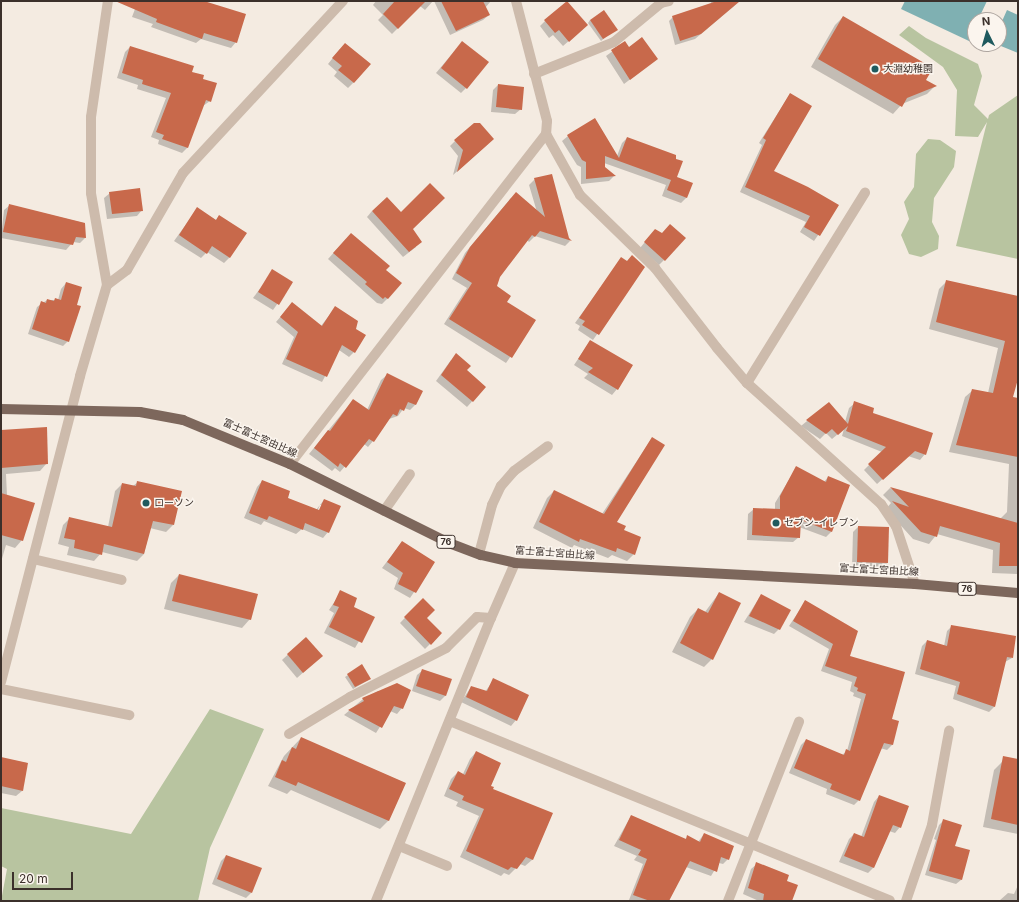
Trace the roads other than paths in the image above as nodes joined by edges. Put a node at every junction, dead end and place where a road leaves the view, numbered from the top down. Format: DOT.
graph roads {
  1 [pos="108,1"];
  2 [pos="343,1"];
  3 [pos="516,1"];
  4 [pos="669,1"];
  5 [pos="534,74"];
  6 [pos="546,134"];
  7 [pos="865,193"];
  8 [pos="107,285"];
  9 [pos="747,383"];
  10 [pos="1,409"];
  11 [pos="73,409"];
  12 [pos="548,446"];
  13 [pos="290,464"];
  14 [pos="410,474"];
  15 [pos="384,511"];
  16 [pos="479,554"];
  17 [pos="33,559"];
  18 [pos="515,563"];
  19 [pos="122,580"];
  20 [pos="916,584"];
  21 [pos="1018,593"];
  22 [pos="490,618"];
  23 [pos="1,682"];
  24 [pos="1,688"];
  25 [pos="129,715"];
  26 [pos="450,721"];
  27 [pos="799,722"];
  28 [pos="949,731"];
  29 [pos="289,734"];
  30 [pos="752,844"];
  31 [pos="399,846"];
  32 [pos="447,866"];
  33 [pos="376,901"];
  34 [pos="728,901"];
  35 [pos="890,901"];
  36 [pos="906,901"];
  1 -- 8 [label="street"];
  2 -- 8 [label="street"];
  3 -- 5 [label="street"];
  4 -- 5 [label="street"];
  5 -- 6 [label="street"];
  6 -- 9 [label="street"];
  6 -- 13 [label="street"];
  7 -- 9 [label="street"];
  8 -- 11 [label="street"];
  9 -- 20 [label="street"];
  10 -- 11 [label="main road, 富士富士宮由比線 / 76"];
  11 -- 13 [label="main road, 富士富士宮由比線 / 76"];
  11 -- 17 [label="street"];
  12 -- 16 [label="street"];
  13 -- 15 [label="main road, 富士富士宮由比線 / 76"];
  14 -- 15 [label="street"];
  15 -- 16 [label="main road, 富士富士宮由比線 / 76"];
  16 -- 18 [label="main road, 富士富士宮由比線 / 76"];
  17 -- 19 [label="street"];
  17 -- 23 [label="street"];
  18 -- 20 [label="main road, 富士富士宮由比線 / 76"];
  18 -- 22 [label="street"];
  20 -- 21 [label="main road, 富士富士宮由比線 / 76"];
  22 -- 26 [label="street"];
  22 -- 29 [label="street"];
  24 -- 25 [label="street"];
  26 -- 30 [label="street"];
  26 -- 31 [label="street"];
  27 -- 30 [label="street"];
  28 -- 36 [label="street"];
  30 -- 34 [label="street"];
  30 -- 35 [label="street"];
  31 -- 32 [label="street"];
  31 -- 33 [label="street"];
}
